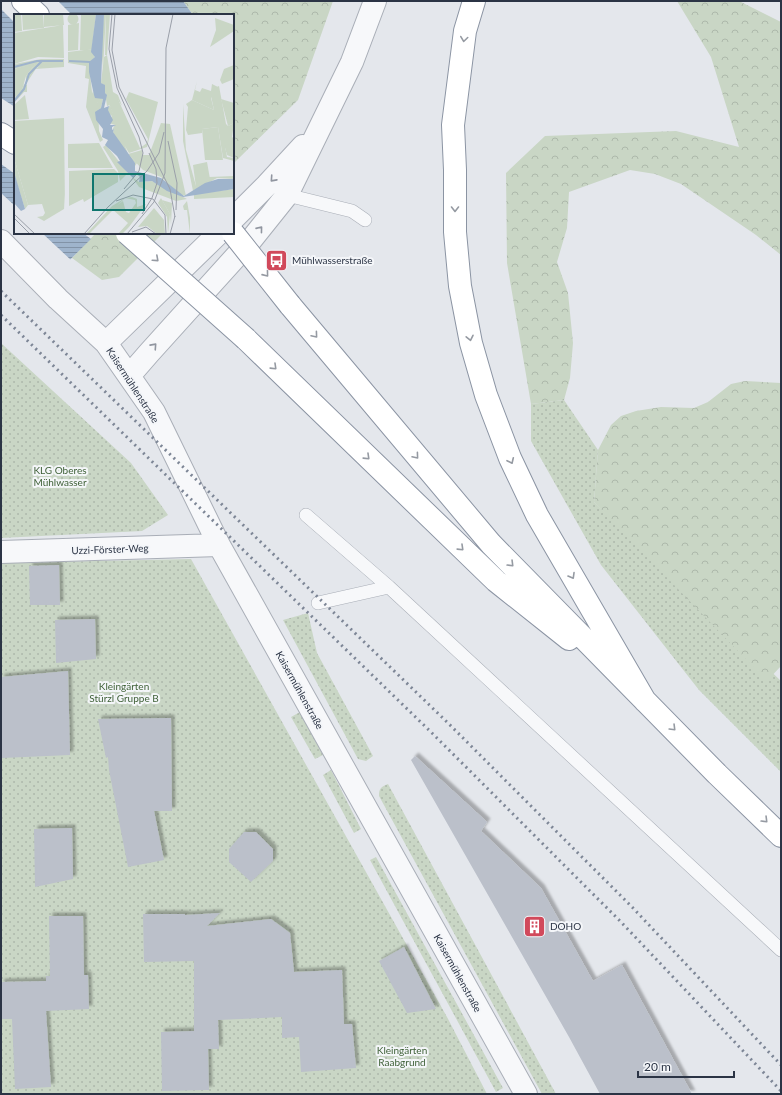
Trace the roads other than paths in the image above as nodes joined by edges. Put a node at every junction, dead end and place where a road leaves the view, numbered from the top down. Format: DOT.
graph roads {
  1 [pos="23,1"];
  2 [pos="375,1"];
  3 [pos="474,1"];
  4 [pos="37,14"];
  5 [pos="318,129"];
  6 [pos="1,134"];
  7 [pos="14,142"];
  8 [pos="287,195"];
  9 [pos="234,218"];
  10 [pos="365,220"];
  11 [pos="128,234"];
  12 [pos="217,234"];
  13 [pos="234,234"];
  14 [pos="1,241"];
  15 [pos="106,343"];
  16 [pos="129,376"];
  17 [pos="306,515"];
  18 [pos="219,545"];
  19 [pos="1,552"];
  20 [pos="389,587"];
  21 [pos="318,604"];
  22 [pos="645,701"];
  23 [pos="781,836"];
  24 [pos="781,950"];
  25 [pos="526,1094"];
  1 -- 4 [label="highway"];
  2 -- 5 [label="street"];
  3 -- 22 [label="highway, one-way"];
  5 -- 8 [label="street"];
  5 -- 9 [label="street, one-way"];
  6 -- 7 [label="highway"];
  8 -- 10 [label="lane"];
  16 -- 8 [label="street, one-way"];
  11 -- 22 [label="highway, one-way, bridge"];
  12 -- 15 [label="street"];
  13 -- 22 [label="highway, one-way, bridge"];
  14 -- 15 [label="street, Kaisermühlenstraße"];
  15 -- 16 [label="street, Kaisermühlenstraße"];
  16 -- 18 [label="street, Kaisermühlenstraße"];
  17 -- 20 [label="lane"];
  18 -- 19 [label="street, Uzzi-Förster-Weg"];
  18 -- 25 [label="street, Kaisermühlenstraße"];
  20 -- 21 [label="lane"];
  20 -- 24 [label="lane"];
  22 -- 23 [label="highway, one-way"];
}
